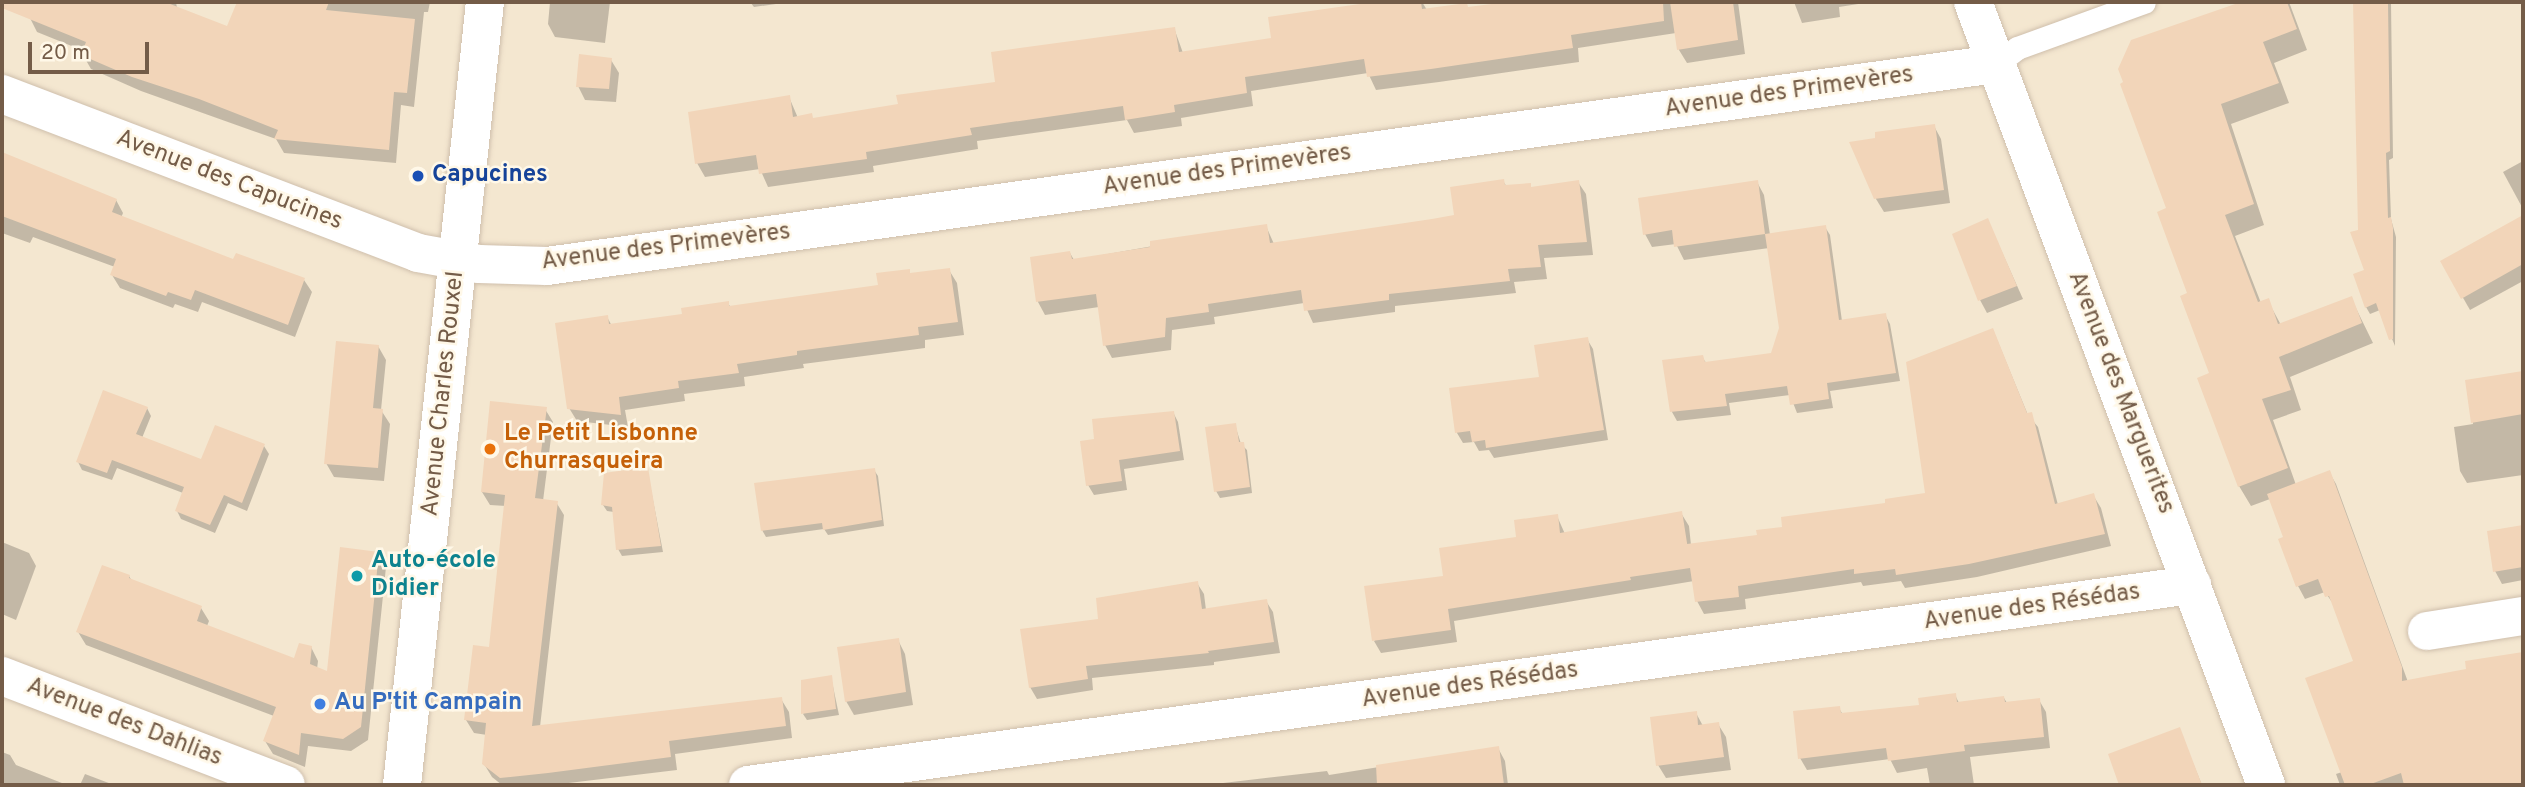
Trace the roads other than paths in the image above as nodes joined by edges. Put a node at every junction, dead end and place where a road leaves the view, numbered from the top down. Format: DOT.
graph roads {
  1 [pos="485,2"];
  2 [pos="1973,2"];
  3 [pos="2144,2"];
  4 [pos="1996,64"];
  5 [pos="2,94"];
  6 [pos="458,260"];
  7 [pos="2192,585"];
  8 [pos="2523,616"];
  9 [pos="2427,631"];
  10 [pos="2,676"];
  11 [pos="286,785"];
  12 [pos="402,785"];
  13 [pos="748,785"];
  14 [pos="2266,785"];
  1 -- 6 [label="street, Avenue Charles Rouxel"];
  2 -- 4 [label="street, Avenue des Marguerites"];
  3 -- 4 [label="lane"];
  4 -- 6 [label="street, Avenue des Primevères"];
  4 -- 7 [label="street, Avenue des Marguerites"];
  5 -- 6 [label="street, Avenue des Capucines"];
  6 -- 12 [label="street, Avenue Charles Rouxel"];
  7 -- 13 [label="street, Avenue des Résédas"];
  7 -- 14 [label="street, Avenue des Marguerites"];
  8 -- 9 [label="street"];
  10 -- 11 [label="street, Avenue des Dahlias"];
}
